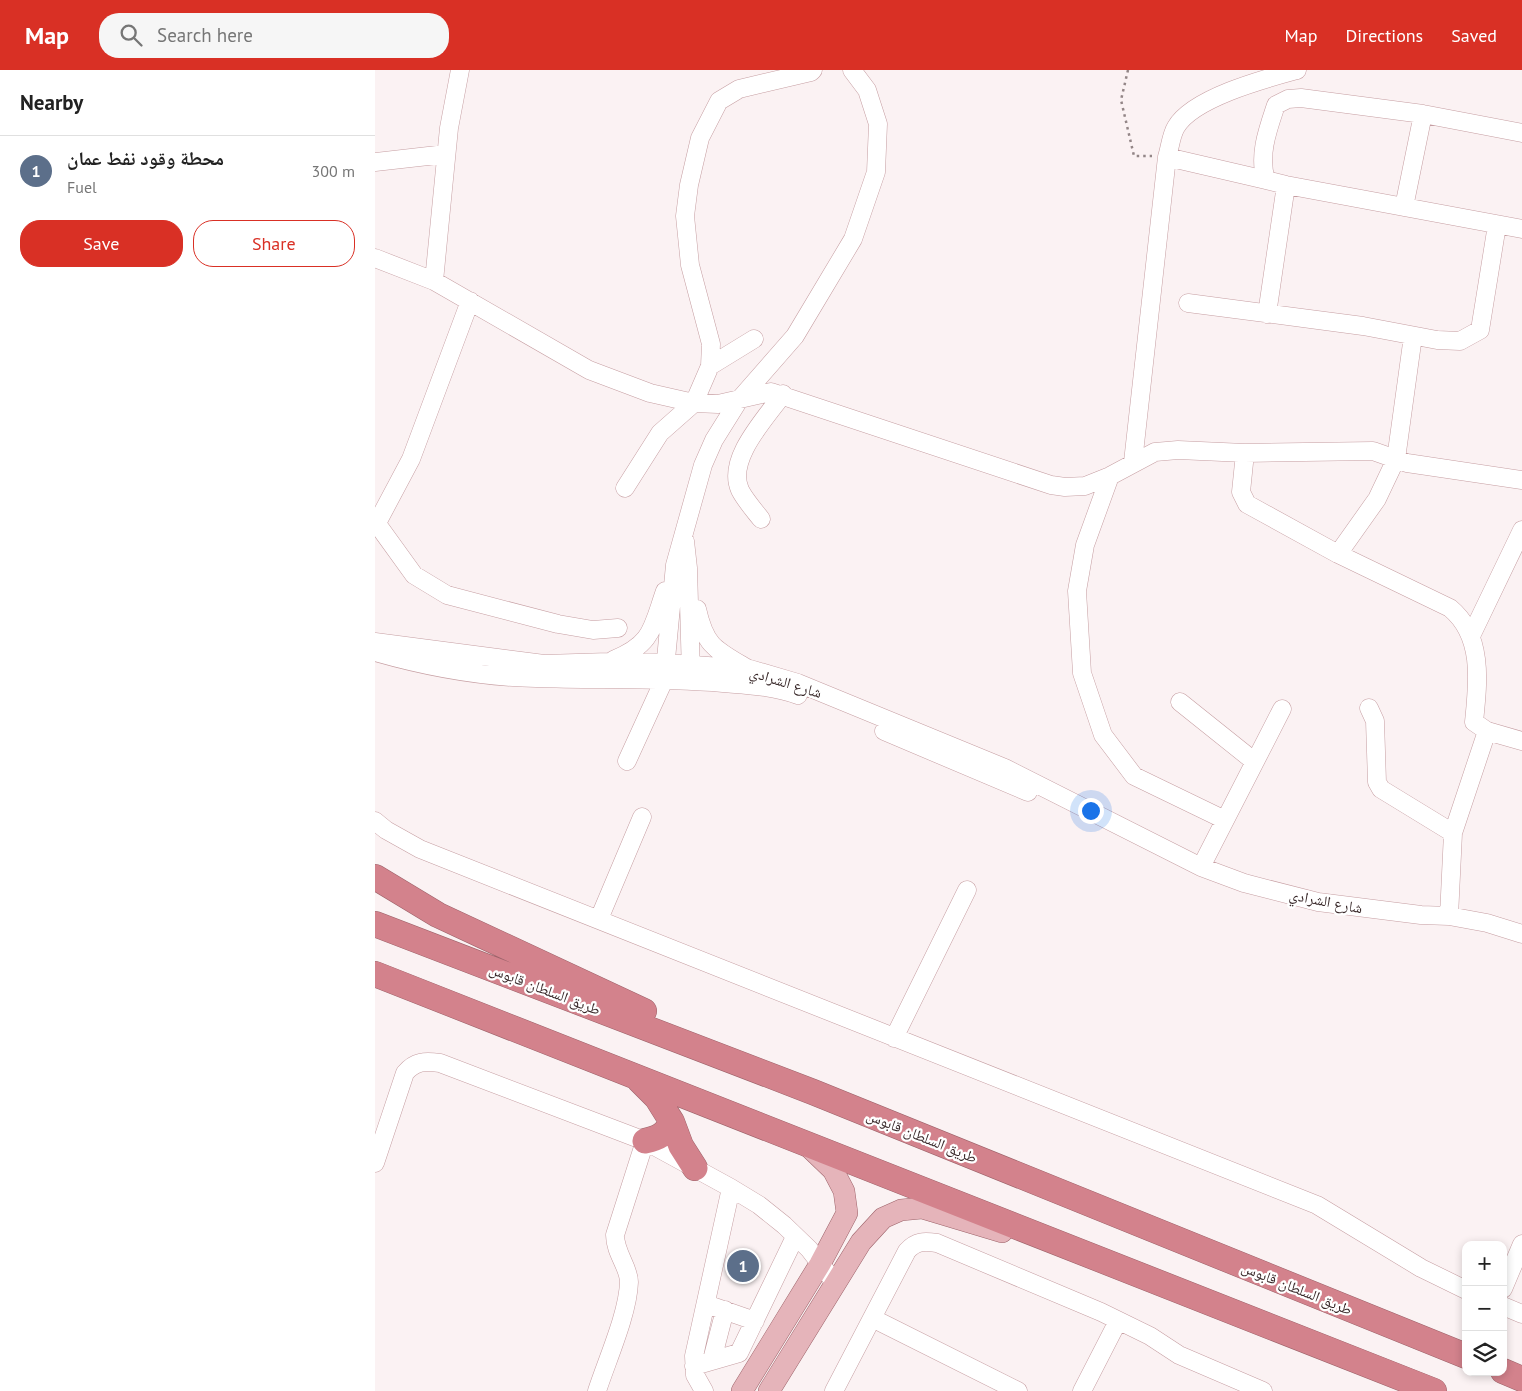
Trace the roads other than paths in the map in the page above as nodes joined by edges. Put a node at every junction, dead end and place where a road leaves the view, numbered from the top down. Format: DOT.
graph roads {
  1 [pos="460,70"];
  2 [pos="813,70"];
  3 [pos="852,70"];
  4 [pos="1297,70"];
  5 [pos="1423,114"];
  6 [pos="1522,133"];
  7 [pos="446,154"];
  8 [pos="1167,157"];
  9 [pos="375,162"];
  10 [pos="1266,180"];
  11 [pos="1286,185"];
  12 [pos="1404,207"];
  13 [pos="1497,225"];
  14 [pos="1522,229"];
  15 [pos="375,258"];
  16 [pos="434,281"];
  17 [pos="470,301"];
  18 [pos="1188,303"];
  19 [pos="1267,314"];
  20 [pos="1413,336"];
  21 [pos="754,339"];
  22 [pos="709,366"];
  23 [pos="783,394"];
  24 [pos="739,400"];
  25 [pos="694,404"];
  26 [pos="1245,453"];
  27 [pos="1396,459"];
  28 [pos="1133,462"];
  29 [pos="1110,476"];
  30 [pos="1522,480"];
  31 [pos="625,488"];
  32 [pos="761,519"];
  33 [pos="376,522"];
  34 [pos="1522,530"];
  35 [pos="1338,554"];
  36 [pos="681,566"];
  37 [pos="619,628"];
  38 [pos="1471,636"];
  39 [pos="375,642"];
  40 [pos="375,652"];
  41 [pos="609,662"];
  42 [pos="750,669"];
  43 [pos="664,671"];
  44 [pos="691,672"];
  45 [pos="1180,702"];
  46 [pos="1369,708"];
  47 [pos="1282,709"];
  48 [pos="1487,731"];
  49 [pos="1522,741"];
  50 [pos="627,761"];
  51 [pos="1255,762"];
  52 [pos="642,817"];
  53 [pos="1225,820"];
  54 [pos="375,821"];
  55 [pos="1453,833"];
  56 [pos="1138,835"];
  57 [pos="1201,866"];
  58 [pos="375,877"];
  59 [pos="967,890"];
  60 [pos="1449,916"];
  61 [pos="599,919"];
  62 [pos="375,924"];
  63 [pos="1522,934"];
  64 [pos="375,974"];
  65 [pos="894,1038"];
  66 [pos="636,1076"];
  67 [pos="813,1092"];
  68 [pos="672,1122"];
  69 [pos="645,1141"];
  70 [pos="804,1142"];
  71 [pos="375,1163"];
  72 [pos="695,1168"];
  73 [pos="731,1188"];
  74 [pos="795,1237"];
  75 [pos="1522,1244"];
  76 [pos="820,1264"];
  77 [pos="1153,1280"];
  78 [pos="836,1284"];
  79 [pos="1504,1286"];
  80 [pos="1462,1288"];
  81 [pos="706,1304"];
  82 [pos="1507,1308"];
  83 [pos="725,1310"];
  84 [pos="1522,1314"];
  85 [pos="872,1318"];
  86 [pos="755,1321"];
  87 [pos="1118,1321"];
  88 [pos="1462,1354"];
  89 [pos="712,1360"];
  90 [pos="694,1366"];
  91 [pos="1507,1372"];
  92 [pos="1522,1378"];
  93 [pos="597,1391"];
  94 [pos="704,1391"];
  95 [pos="742,1391"];
  96 [pos="769,1391"];
  97 [pos="834,1391"];
  98 [pos="1018,1391"];
  99 [pos="1082,1391"];
  100 [pos="1263,1391"];
  101 [pos="1434,1391"];
  1 -- 7 [label="street"];
  2 -- 22 [label="street"];
  3 -- 24 [label="street"];
  4 -- 8 [label="street"];
  5 -- 6 [label="street"];
  5 -- 10 [label="street"];
  5 -- 12 [label="street"];
  7 -- 9 [label="street"];
  7 -- 16 [label="street"];
  8 -- 10 [label="street"];
  8 -- 28 [label="street"];
  10 -- 11 [label="street"];
  11 -- 12 [label="street"];
  11 -- 19 [label="street"];
  12 -- 13 [label="street"];
  13 -- 14 [label="street"];
  13 -- 20 [label="street"];
  15 -- 16 [label="street"];
  16 -- 17 [label="street"];
  17 -- 25 [label="street"];
  17 -- 33 [label="street"];
  18 -- 19 [label="street"];
  19 -- 20 [label="street"];
  20 -- 27 [label="street"];
  21 -- 22 [label="street"];
  22 -- 25 [label="street"];
  23 -- 24 [label="street"];
  23 -- 29 [label="street"];
  23 -- 32 [label="street"];
  24 -- 25 [label="street"];
  24 -- 36 [label="street"];
  25 -- 31 [label="street"];
  26 -- 27 [label="street"];
  26 -- 28 [label="street"];
  26 -- 35 [label="street"];
  27 -- 30 [label="street"];
  27 -- 35 [label="street"];
  28 -- 29 [label="street"];
  29 -- 53 [label="street"];
  33 -- 37 [label="street"];
  34 -- 38 [label="street"];
  35 -- 38 [label="street"];
  36 -- 41 [label="street"];
  36 -- 42 [label="street"];
  36 -- 43 [label="street"];
  36 -- 44 [label="street"];
  38 -- 48 [label="street"];
  39 -- 41 [label="street, شارع الشرادي"];
  40 -- 43 [label="street, شارع الشرادي"];
  41 -- 43 [label="street, شارع الشرادي"];
  42 -- 44 [label="street, شارع الشرادي"];
  42 -- 56 [label="street, شارع الشرادي"];
  43 -- 44 [label="street, شارع الشرادي"];
  43 -- 50 [label="street"];
  44 -- 56 [label="street, شارع الشرادي"];
  45 -- 51 [label="street"];
  46 -- 55 [label="street"];
  47 -- 51 [label="street"];
  48 -- 49 [label="street"];
  48 -- 55 [label="street"];
  51 -- 53 [label="street"];
  52 -- 61 [label="street"];
  53 -- 57 [label="street"];
  54 -- 61 [label="street"];
  55 -- 60 [label="street"];
  56 -- 57 [label="street, شارع الشرادي"];
  57 -- 60 [label="street, شارع الشرادي"];
  58 -- 67 [label="highway"];
  59 -- 65 [label="street"];
  60 -- 63 [label="street, شارع الشرادي"];
  61 -- 65 [label="street"];
  62 -- 67 [label="highway, طريق السلطان قابوس"];
  64 -- 66 [label="highway"];
  65 -- 80 [label="street"];
  66 -- 68 [label="highway"];
  66 -- 70 [label="highway"];
  67 -- 88 [label="highway, طريق السلطان قابوس"];
  68 -- 69 [label="highway"];
  68 -- 72 [label="highway"];
  69 -- 71 [label="street"];
  69 -- 72 [label="street"];
  69 -- 93 [label="street"];
  70 -- 76 [label="main road"];
  70 -- 77 [label="highway"];
  72 -- 73 [label="street"];
  73 -- 74 [label="street"];
  73 -- 81 [label="street"];
  74 -- 76 [label="street"];
  74 -- 86 [label="street"];
  75 -- 79 [label="street"];
  76 -- 78 [label="street"];
  76 -- 95 [label="main road"];
  77 -- 78 [label="main road"];
  77 -- 101 [label="highway"];
  78 -- 96 [label="main road"];
  81 -- 83 [label="street"];
  81 -- 90 [label="street"];
  82 -- 84 [label="street"];
  83 -- 86 [label="street"];
  83 -- 89 [label="street"];
  85 -- 87 [label="street"];
  85 -- 97 [label="street"];
  85 -- 98 [label="street"];
  86 -- 89 [label="street"];
  87 -- 99 [label="street"];
  87 -- 100 [label="street"];
  89 -- 90 [label="street"];
  90 -- 94 [label="street"];
  91 -- 92 [label="highway"];
}
